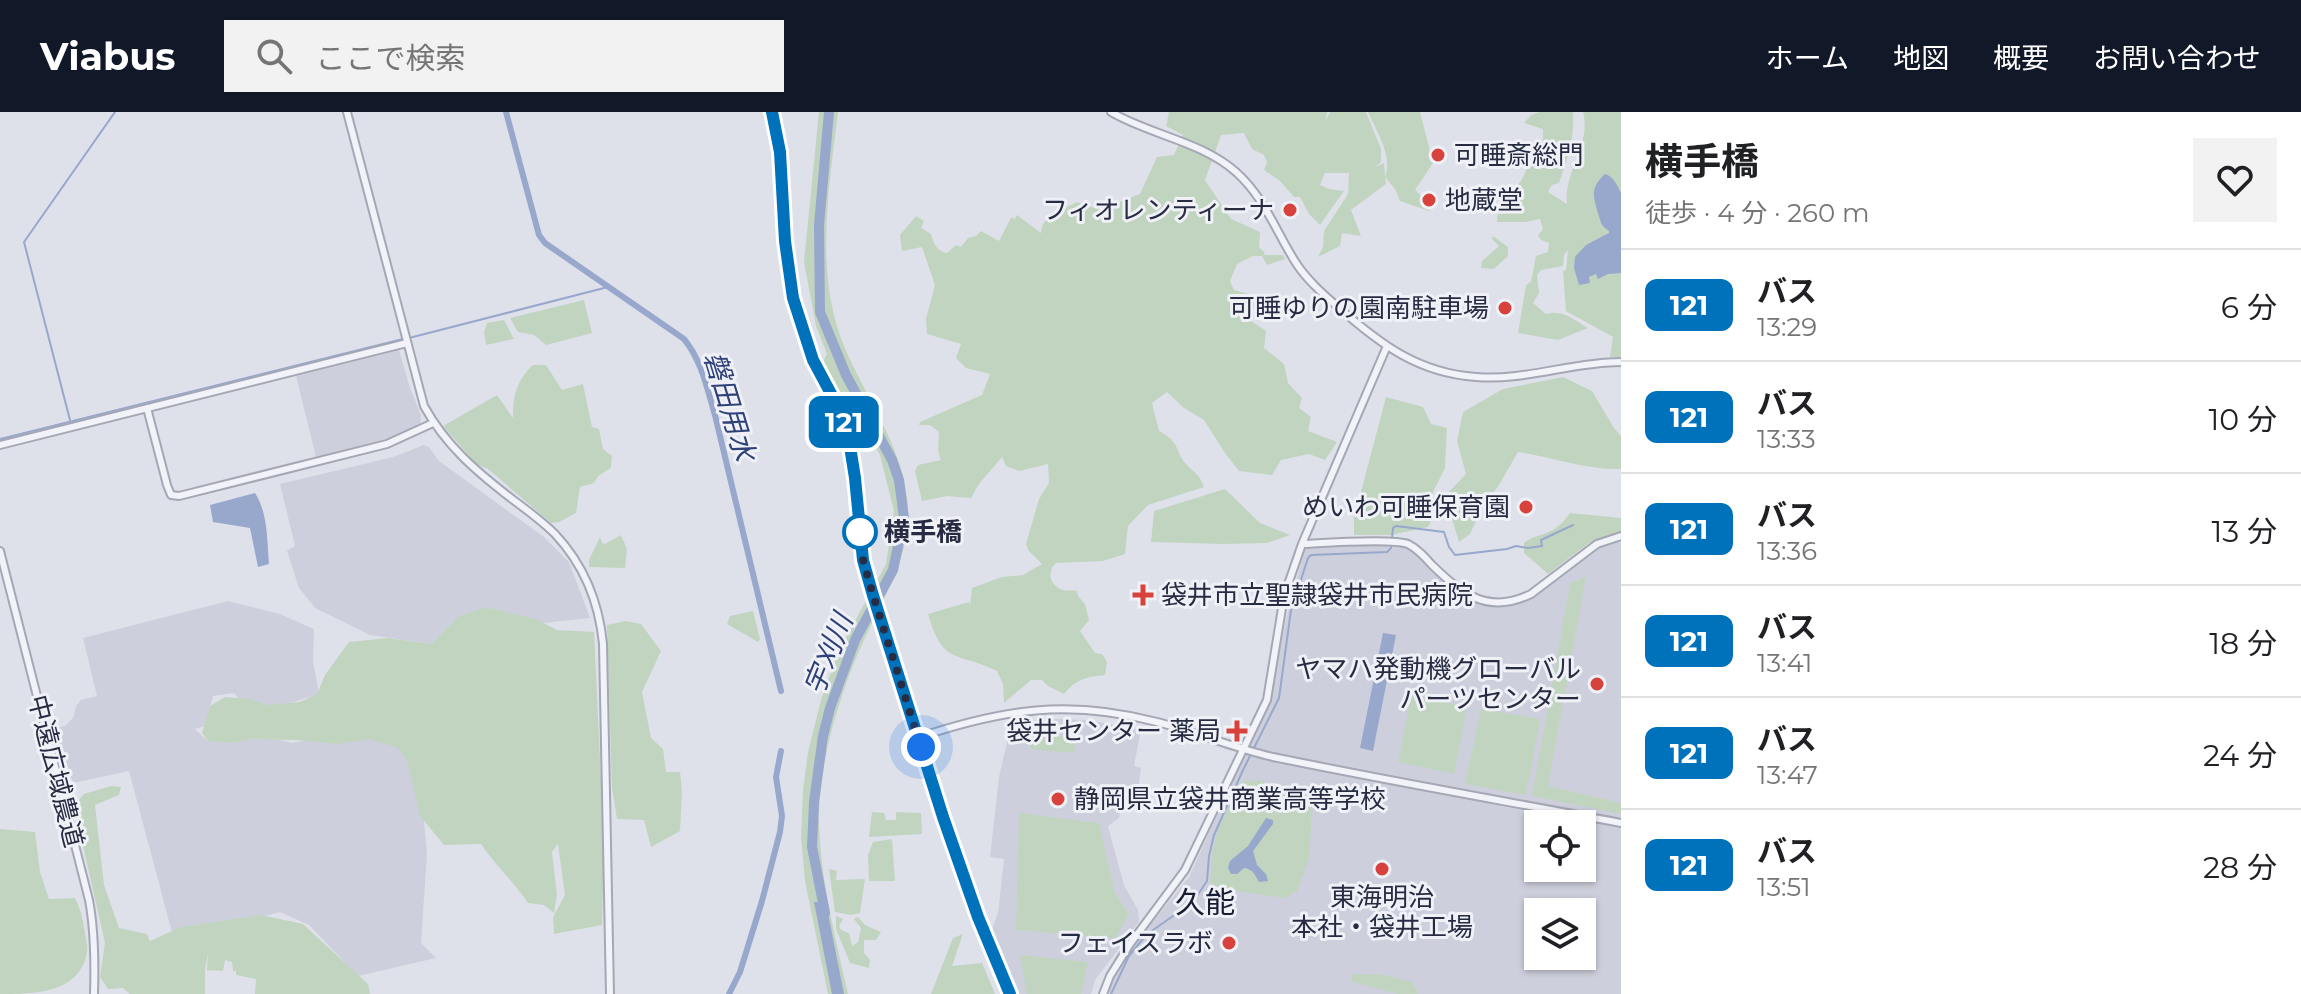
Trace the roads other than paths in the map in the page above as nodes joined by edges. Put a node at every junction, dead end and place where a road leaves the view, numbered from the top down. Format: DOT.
graph roads {
  1 [pos="347,112"];
  2 [pos="772,112"];
  3 [pos="1111,112"];
  4 [pos="407,343"];
  5 [pos="1387,346"];
  6 [pos="1621,362"];
  7 [pos="147,408"];
  8 [pos="433,423"];
  9 [pos="0,445"];
  10 [pos="1621,536"];
  11 [pos="1302,544"];
  12 [pos="0,551"];
  13 [pos="917,738"];
  14 [pos="1244,749"];
  15 [pos="1621,823"];
  16 [pos="94,994"];
  17 [pos="610,994"];
  18 [pos="1010,994"];
  19 [pos="1103,994"];
  1 -- 4 [label="street"];
  2 -- 13 [label="main road"];
  3 -- 5 [label="street"];
  4 -- 7 [label="street"];
  4 -- 8 [label="street"];
  5 -- 6 [label="street"];
  5 -- 11 [label="street"];
  7 -- 8 [label="street"];
  7 -- 9 [label="street"];
  8 -- 17 [label="street"];
  10 -- 11 [label="street"];
  11 -- 14 [label="street"];
  12 -- 16 [label="street, 中遠広域農道"];
  13 -- 14 [label="street"];
  13 -- 18 [label="main road"];
  14 -- 15 [label="street"];
  14 -- 19 [label="street"];
}
